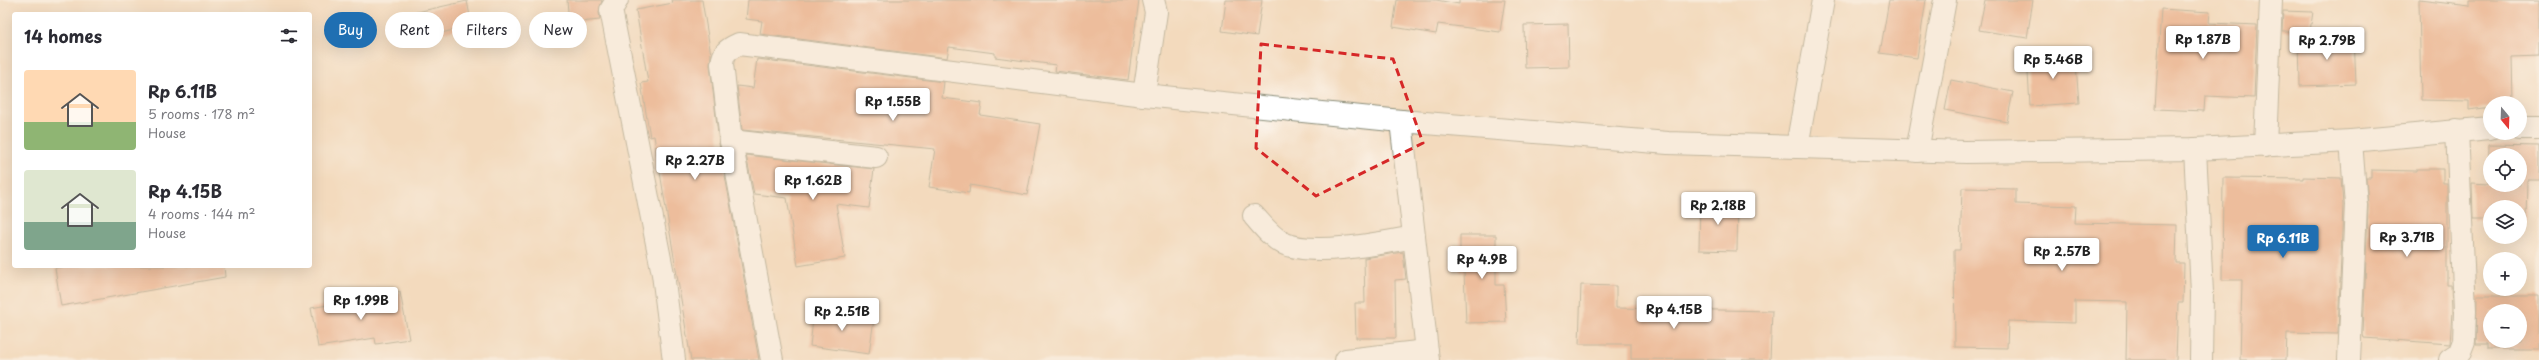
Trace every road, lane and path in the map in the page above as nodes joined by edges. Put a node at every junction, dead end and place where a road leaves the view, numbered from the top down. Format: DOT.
graph roads {
  1 [pos="617,0"];
  2 [pos="1153,0"];
  3 [pos="1823,0"];
  4 [pos="1945,0"];
  5 [pos="2271,0"];
  6 [pos="1144,95"];
  7 [pos="1400,121"];
  8 [pos="2483,128"];
  9 [pos="2527,128"];
  10 [pos="2539,128"];
  11 [pos="2456,130"];
  12 [pos="731,141"];
  13 [pos="2351,141"];
  14 [pos="2265,146"];
  15 [pos="1797,147"];
  16 [pos="2195,149"];
  17 [pos="1917,151"];
  18 [pos="876,157"];
  19 [pos="1254,216"];
  20 [pos="1414,236"];
  21 [pos="1427,355"];
  22 [pos="674,360"];
  23 [pos="772,360"];
  24 [pos="1346,360"];
  25 [pos="2201,360"];
  26 [pos="2349,360"];
  27 [pos="2450,360"];
  1 -- 22 [label="street"];
  2 -- 6 [label="street"];
  3 -- 15 [label="street"];
  4 -- 17 [label="street"];
  5 -- 14 [label="street"];
  6 -- 7 [label="street"];
  6 -- 12 [label="street"];
  7 -- 15 [label="street"];
  7 -- 20 [label="street"];
  8 -- 11 [label="street"];
  9 -- 10 [label="street"];
  11 -- 13 [label="street"];
  11 -- 27 [label="street"];
  12 -- 18 [label="street"];
  12 -- 23 [label="street"];
  13 -- 14 [label="street"];
  13 -- 26 [label="street"];
  14 -- 16 [label="street"];
  15 -- 17 [label="street"];
  16 -- 17 [label="street"];
  16 -- 25 [label="street"];
  19 -- 20 [label="street"];
  20 -- 21 [label="street"];
  21 -- 24 [label="street"];
}
